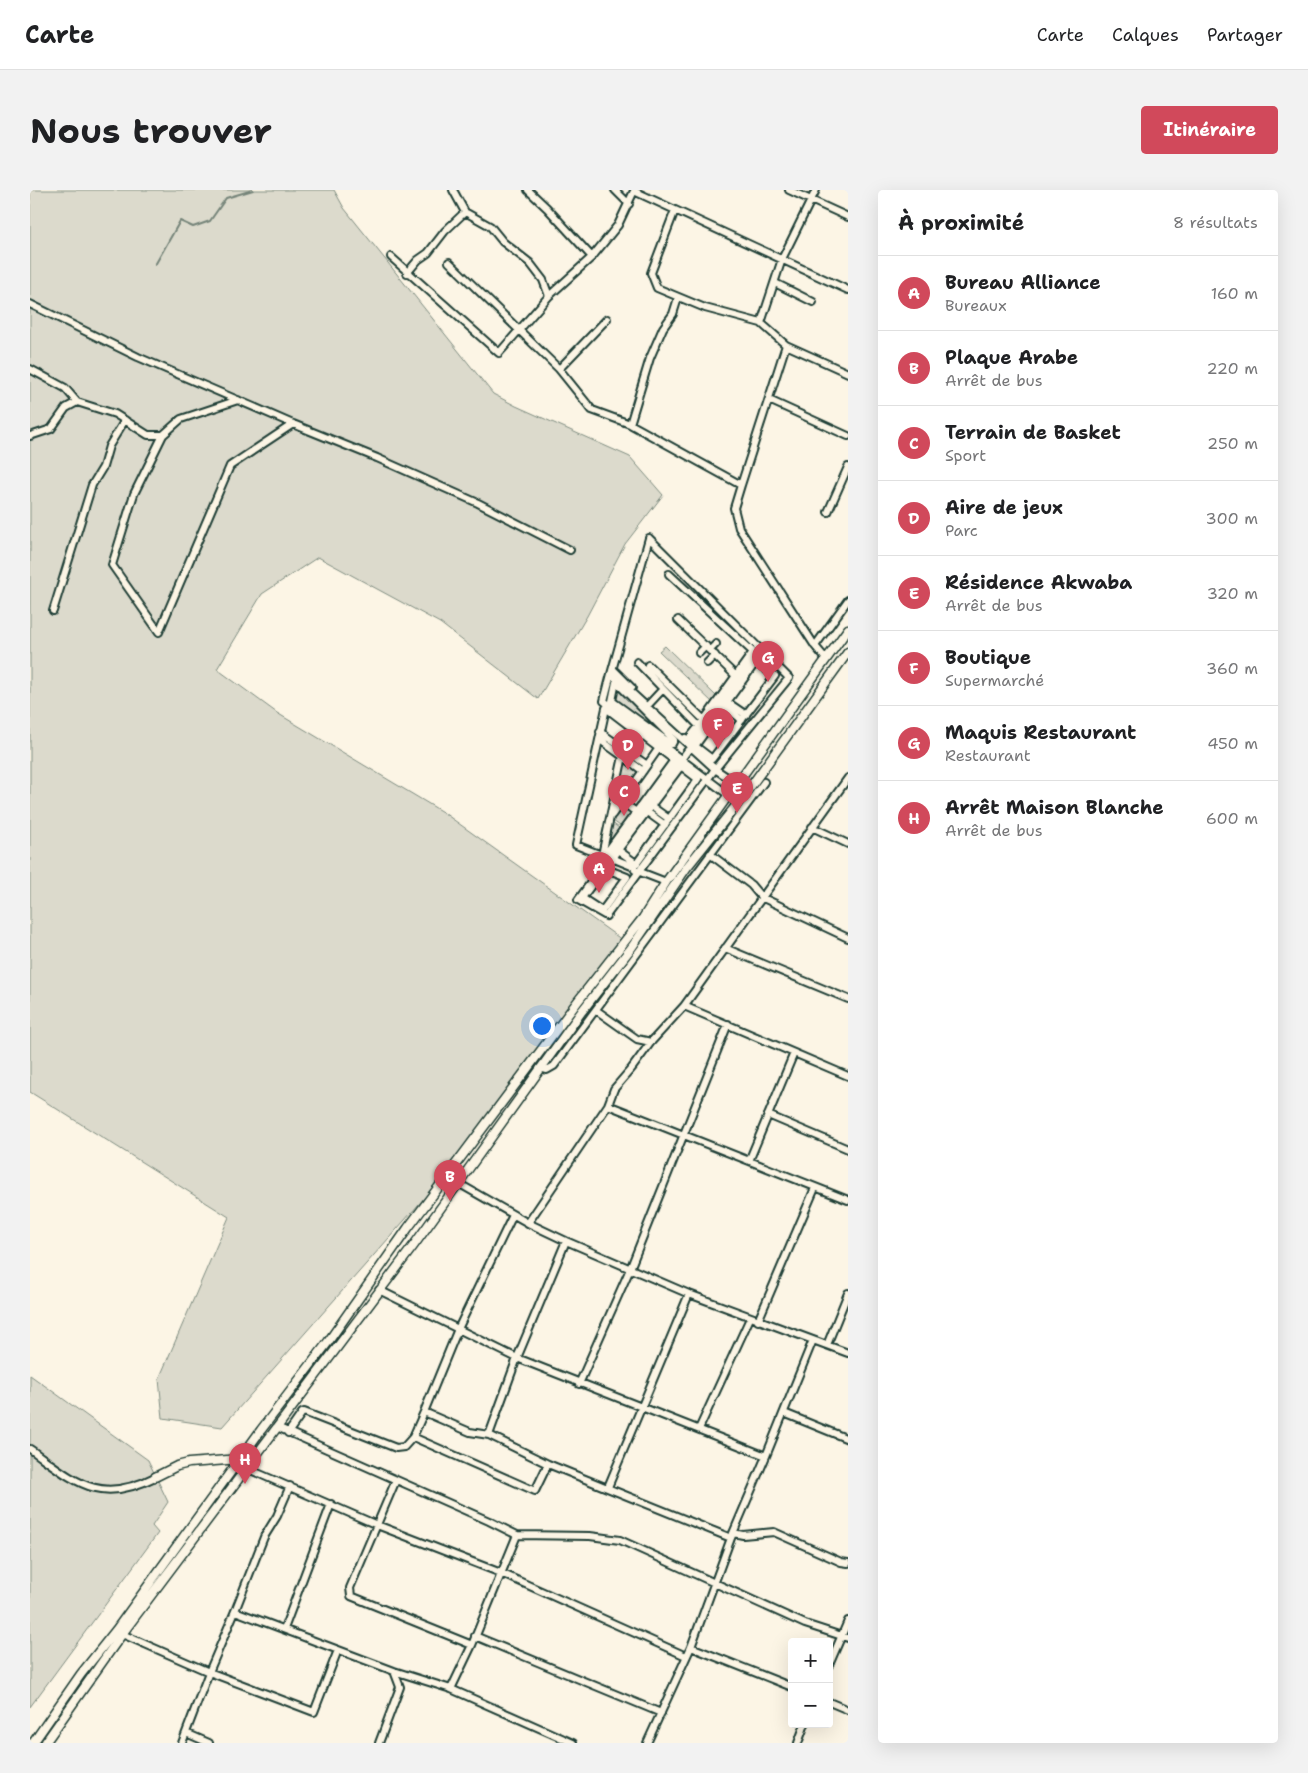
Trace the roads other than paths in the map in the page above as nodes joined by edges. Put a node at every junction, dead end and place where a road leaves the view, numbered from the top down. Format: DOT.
graph roads {
  1 [pos="453,190"];
  2 [pos="528,190"];
  3 [pos="615,190"];
  4 [pos="789,190"];
  5 [pos="816,190"];
  6 [pos="634,191"];
  7 [pos="811,200"];
  8 [pos="629,204"];
  9 [pos="676,210"];
  10 [pos="465,212"];
  11 [pos="848,218"];
  12 [pos="592,257"];
  13 [pos="391,258"];
  14 [pos="782,259"];
  15 [pos="449,262"];
  16 [pos="407,274"];
  17 [pos="774,283"];
  18 [pos="848,290"];
  19 [pos="549,296"];
  20 [pos="678,298"];
  21 [pos="813,302"];
  22 [pos="30,304"];
  23 [pos="606,319"];
  24 [pos="760,323"];
  25 [pos="519,329"];
  26 [pos="786,345"];
  27 [pos="30,369"];
  28 [pos="558,369"];
  29 [pos="848,373"];
  30 [pos="238,400"];
  31 [pos="769,400"];
  32 [pos="77,402"];
  33 [pos="125,420"];
  34 [pos="294,424"];
  35 [pos="630,424"];
  36 [pos="162,435"];
  37 [pos="30,436"];
  38 [pos="848,436"];
  39 [pos="848,467"];
  40 [pos="741,485"];
  41 [pos="828,512"];
  42 [pos="570,550"];
  43 [pos="669,574"];
  44 [pos="848,600"];
  45 [pos="53,610"];
  46 [pos="678,620"];
  47 [pos="848,629"];
  48 [pos="716,644"];
  49 [pos="815,646"];
  50 [pos="710,650"];
  51 [pos="848,652"];
  52 [pos="699,653"];
  53 [pos="826,659"];
  54 [pos="754,660"];
  55 [pos="637,662"];
  56 [pos="706,663"];
  57 [pos="648,665"];
  58 [pos="612,671"];
  59 [pos="736,676"];
  60 [pos="616,682"];
  61 [pos="663,689"];
  62 [pos="604,701"];
  63 [pos="648,704"];
  64 [pos="726,704"];
  65 [pos="744,718"];
  66 [pos="704,720"];
  67 [pos="699,726"];
  68 [pos="602,734"];
  69 [pos="690,746"];
  70 [pos="659,748"];
  71 [pos="623,756"];
  72 [pos="681,758"];
  73 [pos="645,768"];
  74 [pos="715,768"];
  75 [pos="708,778"];
  76 [pos="848,778"];
  77 [pos="764,782"];
  78 [pos="737,784"];
  79 [pos="748,791"];
  80 [pos="728,795"];
  81 [pos="621,802"];
  82 [pos="739,803"];
  83 [pos="649,809"];
  84 [pos="636,812"];
  85 [pos="610,818"];
  86 [pos="667,822"];
  87 [pos="812,827"];
  88 [pos="848,844"];
  89 [pos="710,854"];
  90 [pos="604,857"];
  91 [pos="604,868"];
  92 [pos="638,871"];
  93 [pos="666,882"];
  94 [pos="762,897"];
  95 [pos="848,938"];
  96 [pos="724,948"];
  97 [pos="848,999"];
  98 [pos="684,1006"];
  99 [pos="596,1010"];
  100 [pos="728,1024"];
  101 [pos="651,1042"];
  102 [pos="794,1053"];
  103 [pos="540,1068"];
  104 [pos="848,1076"];
  105 [pos="608,1104"];
  106 [pos="768,1116"];
  107 [pos="684,1136"];
  108 [pos="848,1149"];
  109 [pos="749,1161"];
  110 [pos="458,1183"];
  111 [pos="815,1188"];
  112 [pos="848,1200"];
  113 [pos="513,1214"];
  114 [pos="528,1222"];
  115 [pos="566,1241"];
  116 [pos="630,1269"];
  117 [pos="379,1290"];
  118 [pos="848,1293"];
  119 [pos="689,1294"];
  120 [pos="750,1318"];
  121 [pos="758,1321"];
  122 [pos="458,1329"];
  123 [pos="813,1340"];
  124 [pos="827,1345"];
  125 [pos="848,1354"];
  126 [pos="517,1358"];
  127 [pos="579,1384"];
  128 [pos="641,1407"];
  129 [pos="424,1412"];
  130 [pos="784,1413"];
  131 [pos="276,1427"];
  132 [pos="699,1430"];
  133 [pos="288,1433"];
  134 [pos="489,1435"];
  135 [pos="412,1437"];
  136 [pos="848,1439"];
  137 [pos="30,1449"];
  138 [pos="766,1456"];
  139 [pos="240,1459"];
  140 [pos="548,1464"];
  141 [pos="246,1468"];
  142 [pos="155,1477"];
  143 [pos="396,1480"];
  144 [pos="290,1486"];
  145 [pos="608,1487"];
  146 [pos="331,1504"];
  147 [pos="376,1524"];
  148 [pos="517,1535"];
  149 [pos="732,1535"];
  150 [pos="848,1563"];
  151 [pos="501,1573"];
  152 [pos="713,1583"];
  153 [pos="235,1611"];
  154 [pos="848,1621"];
  155 [pos="284,1630"];
  156 [pos="122,1634"];
  157 [pos="475,1636"];
  158 [pos="845,1637"];
  159 [pos="472,1645"];
  160 [pos="691,1647"];
  161 [pos="338,1650"];
  162 [pos="686,1656"];
  163 [pos="833,1658"];
  164 [pos="394,1671"];
  165 [pos="209,1672"];
  166 [pos="788,1685"];
  167 [pos="451,1689"];
  168 [pos="833,1704"];
  169 [pos="848,1710"];
  170 [pos="661,1714"];
  171 [pos="804,1728"];
  172 [pos="186,1733"];
  173 [pos="33,1743"];
  174 [pos="45,1743"];
  175 [pos="182,1743"];
  176 [pos="209,1743"];
  177 [pos="379,1743"];
  178 [pos="573,1743"];
  179 [pos="647,1743"];
  180 [pos="798,1743"];
  1 -- 10 [label="street"];
  2 -- 12 [label="street"];
  3 -- 8 [label="street"];
  4 -- 7 [label="street"];
  5 -- 7 [label="street"];
  6 -- 8 [label="street"];
  6 -- 9 [label="street"];
  7 -- 11 [label="street"];
  7 -- 14 [label="street"];
  8 -- 12 [label="street"];
  9 -- 14 [label="street"];
  9 -- 20 [label="street"];
  10 -- 16 [label="street"];
  10 -- 19 [label="street"];
  12 -- 19 [label="street"];
  13 -- 16 [label="street"];
  14 -- 17 [label="street"];
  14 -- 18 [label="street"];
  15 -- 25 [label="street"];
  16 -- 25 [label="street"];
  17 -- 21 [label="street"];
  17 -- 24 [label="street"];
  19 -- 25 [label="street"];
  20 -- 24 [label="street"];
  20 -- 35 [label="street"];
  22 -- 30 [label="street"];
  23 -- 28 [label="street"];
  24 -- 26 [label="street"];
  25 -- 28 [label="street"];
  26 -- 29 [label="street"];
  26 -- 31 [label="street"];
  27 -- 32 [label="street"];
  28 -- 35 [label="street"];
  30 -- 34 [label="street"];
  30 -- 36 [label="street"];
  31 -- 38 [label="street"];
  31 -- 40 [label="street"];
  32 -- 33 [label="street"];
  32 -- 37 [label="street"];
  33 -- 36 [label="street"];
  33 -- 45 [label="street"];
  34 -- 36 [label="street"];
  34 -- 42 [label="street"];
  35 -- 40 [label="street"];
  39 -- 41 [label="street"];
  40 -- 49 [label="street"];
  43 -- 59 [label="street"];
  44 -- 49 [label="street"];
  46 -- 50 [label="street"];
  47 -- 53 [label="main road"];
  48 -- 50 [label="street"];
  49 -- 53 [label="street"];
  50 -- 52 [label="street"];
  50 -- 56 [label="street"];
  50 -- 59 [label="street"];
  51 -- 79 [label="main road"];
  53 -- 78 [label="main road"];
  54 -- 69 [label="street"];
  55 -- 61 [label="street"];
  57 -- 66 [label="street"];
  58 -- 62 [label="street"];
  58 -- 63 [label="street"];
  58 -- 69 [label="street"];
  58 -- 74 [label="street"];
  59 -- 66 [label="street"];
  60 -- 60 [label="street"];
  61 -- 63 [label="street"];
  61 -- 67 [label="street"];
  62 -- 72 [label="street"];
  62 -- 90 [label="street"];
  63 -- 67 [label="street"];
  64 -- 65 [label="street"];
  64 -- 65 [label="street"];
  64 -- 65 [label="street"];
  66 -- 67 [label="street"];
  68 -- 70 [label="street"];
  68 -- 71 [label="street"];
  68 -- 73 [label="street"];
  68 -- 90 [label="street"];
  69 -- 72 [label="street"];
  69 -- 74 [label="street"];
  70 -- 73 [label="street"];
  70 -- 84 [label="street"];
  71 -- 73 [label="street"];
  71 -- 85 [label="street"];
  72 -- 75 [label="street"];
  72 -- 90 [label="street"];
  73 -- 81 [label="street"];
  74 -- 75 [label="street"];
  74 -- 78 [label="street"];
  75 -- 80 [label="street"];
  75 -- 92 [label="street"];
  76 -- 87 [label="street"];
  77 -- 89 [label="street"];
  78 -- 79 [label="street"];
  78 -- 80 [label="main road"];
  79 -- 82 [label="main road"];
  80 -- 82 [label="street"];
  80 -- 93 [label="main road"];
  81 -- 84 [label="street"];
  81 -- 85 [label="street"];
  82 -- 103 [label="main road"];
  83 -- 86 [label="street"];
  83 -- 86 [label="street"];
  83 -- 86 [label="street"];
  84 -- 90 [label="street"];
  85 -- 90 [label="street"];
  87 -- 88 [label="street"];
  87 -- 94 [label="street"];
  89 -- 94 [label="street"];
  89 -- 99 [label="street"];
  90 -- 92 [label="street"];
  90 -- 92 [label="street"];
  91 -- 91 [label="street"];
  92 -- 93 [label="street"];
  93 -- 139 [label="main road"];
  94 -- 95 [label="street"];
  94 -- 96 [label="street"];
  96 -- 97 [label="street"];
  96 -- 98 [label="street"];
  98 -- 100 [label="street"];
  98 -- 101 [label="street"];
  99 -- 101 [label="street"];
  99 -- 103 [label="street"];
  100 -- 102 [label="street"];
  100 -- 107 [label="street"];
  101 -- 105 [label="street"];
  102 -- 104 [label="street"];
  102 -- 106 [label="street"];
  103 -- 110 [label="main road"];
  105 -- 107 [label="street"];
  105 -- 114 [label="street"];
  106 -- 108 [label="street"];
  106 -- 109 [label="street"];
  107 -- 109 [label="street"];
  107 -- 116 [label="street"];
  109 -- 111 [label="street"];
  110 -- 113 [label="street"];
  110 -- 117 [label="main road"];
  111 -- 112 [label="street"];
  111 -- 121 [label="street"];
  113 -- 114 [label="street"];
  113 -- 122 [label="street"];
  114 -- 115 [label="street"];
  115 -- 116 [label="street"];
  115 -- 126 [label="street"];
  116 -- 119 [label="street"];
  116 -- 127 [label="street"];
  117 -- 122 [label="street"];
  117 -- 131 [label="main road"];
  118 -- 124 [label="street"];
  119 -- 120 [label="street"];
  119 -- 128 [label="street"];
  120 -- 121 [label="street"];
  120 -- 132 [label="street"];
  121 -- 123 [label="street"];
  122 -- 126 [label="street"];
  122 -- 129 [label="street"];
  123 -- 124 [label="street"];
  123 -- 130 [label="street"];
  124 -- 125 [label="street"];
  126 -- 127 [label="street"];
  126 -- 134 [label="street"];
  127 -- 128 [label="street"];
  128 -- 132 [label="street"];
  128 -- 145 [label="street"];
  129 -- 134 [label="street"];
  129 -- 135 [label="street"];
  130 -- 136 [label="street"];
  130 -- 138 [label="street"];
  131 -- 133 [label="street"];
  131 -- 141 [label="main road"];
  132 -- 138 [label="street"];
  133 -- 135 [label="street"];
  133 -- 143 [label="street"];
  134 -- 140 [label="street"];
  135 -- 140 [label="street"];
  137 -- 142 [label="street"];
  138 -- 149 [label="street"];
  139 -- 142 [label="main road"];
  139 -- 173 [label="main road"];
  140 -- 145 [label="street"];
  141 -- 144 [label="street"];
  141 -- 156 [label="main road"];
  143 -- 147 [label="street"];
  143 -- 148 [label="street"];
  144 -- 146 [label="street"];
  144 -- 153 [label="street"];
  145 -- 149 [label="street"];
  146 -- 147 [label="street"];
  146 -- 155 [label="street"];
  147 -- 151 [label="street"];
  147 -- 159 [label="street"];
  148 -- 151 [label="street"];
  148 -- 152 [label="street"];
  149 -- 150 [label="street"];
  149 -- 152 [label="street"];
  151 -- 157 [label="street"];
  151 -- 162 [label="street"];
  152 -- 158 [label="street"];
  152 -- 160 [label="street"];
  153 -- 155 [label="street"];
  153 -- 165 [label="street"];
  154 -- 158 [label="street"];
  155 -- 161 [label="street"];
  156 -- 165 [label="street"];
  156 -- 174 [label="main road"];
  157 -- 159 [label="street"];
  157 -- 170 [label="street"];
  158 -- 163 [label="street"];
  159 -- 167 [label="street"];
  160 -- 162 [label="street"];
  160 -- 166 [label="street"];
  161 -- 164 [label="street"];
  161 -- 165 [label="street"];
  162 -- 170 [label="street"];
  164 -- 167 [label="street"];
  164 -- 177 [label="street"];
  165 -- 172 [label="street"];
  167 -- 178 [label="street"];
  168 -- 169 [label="street"];
  170 -- 179 [label="street"];
  171 -- 180 [label="street"];
  172 -- 175 [label="street"];
  172 -- 176 [label="street"];
}
